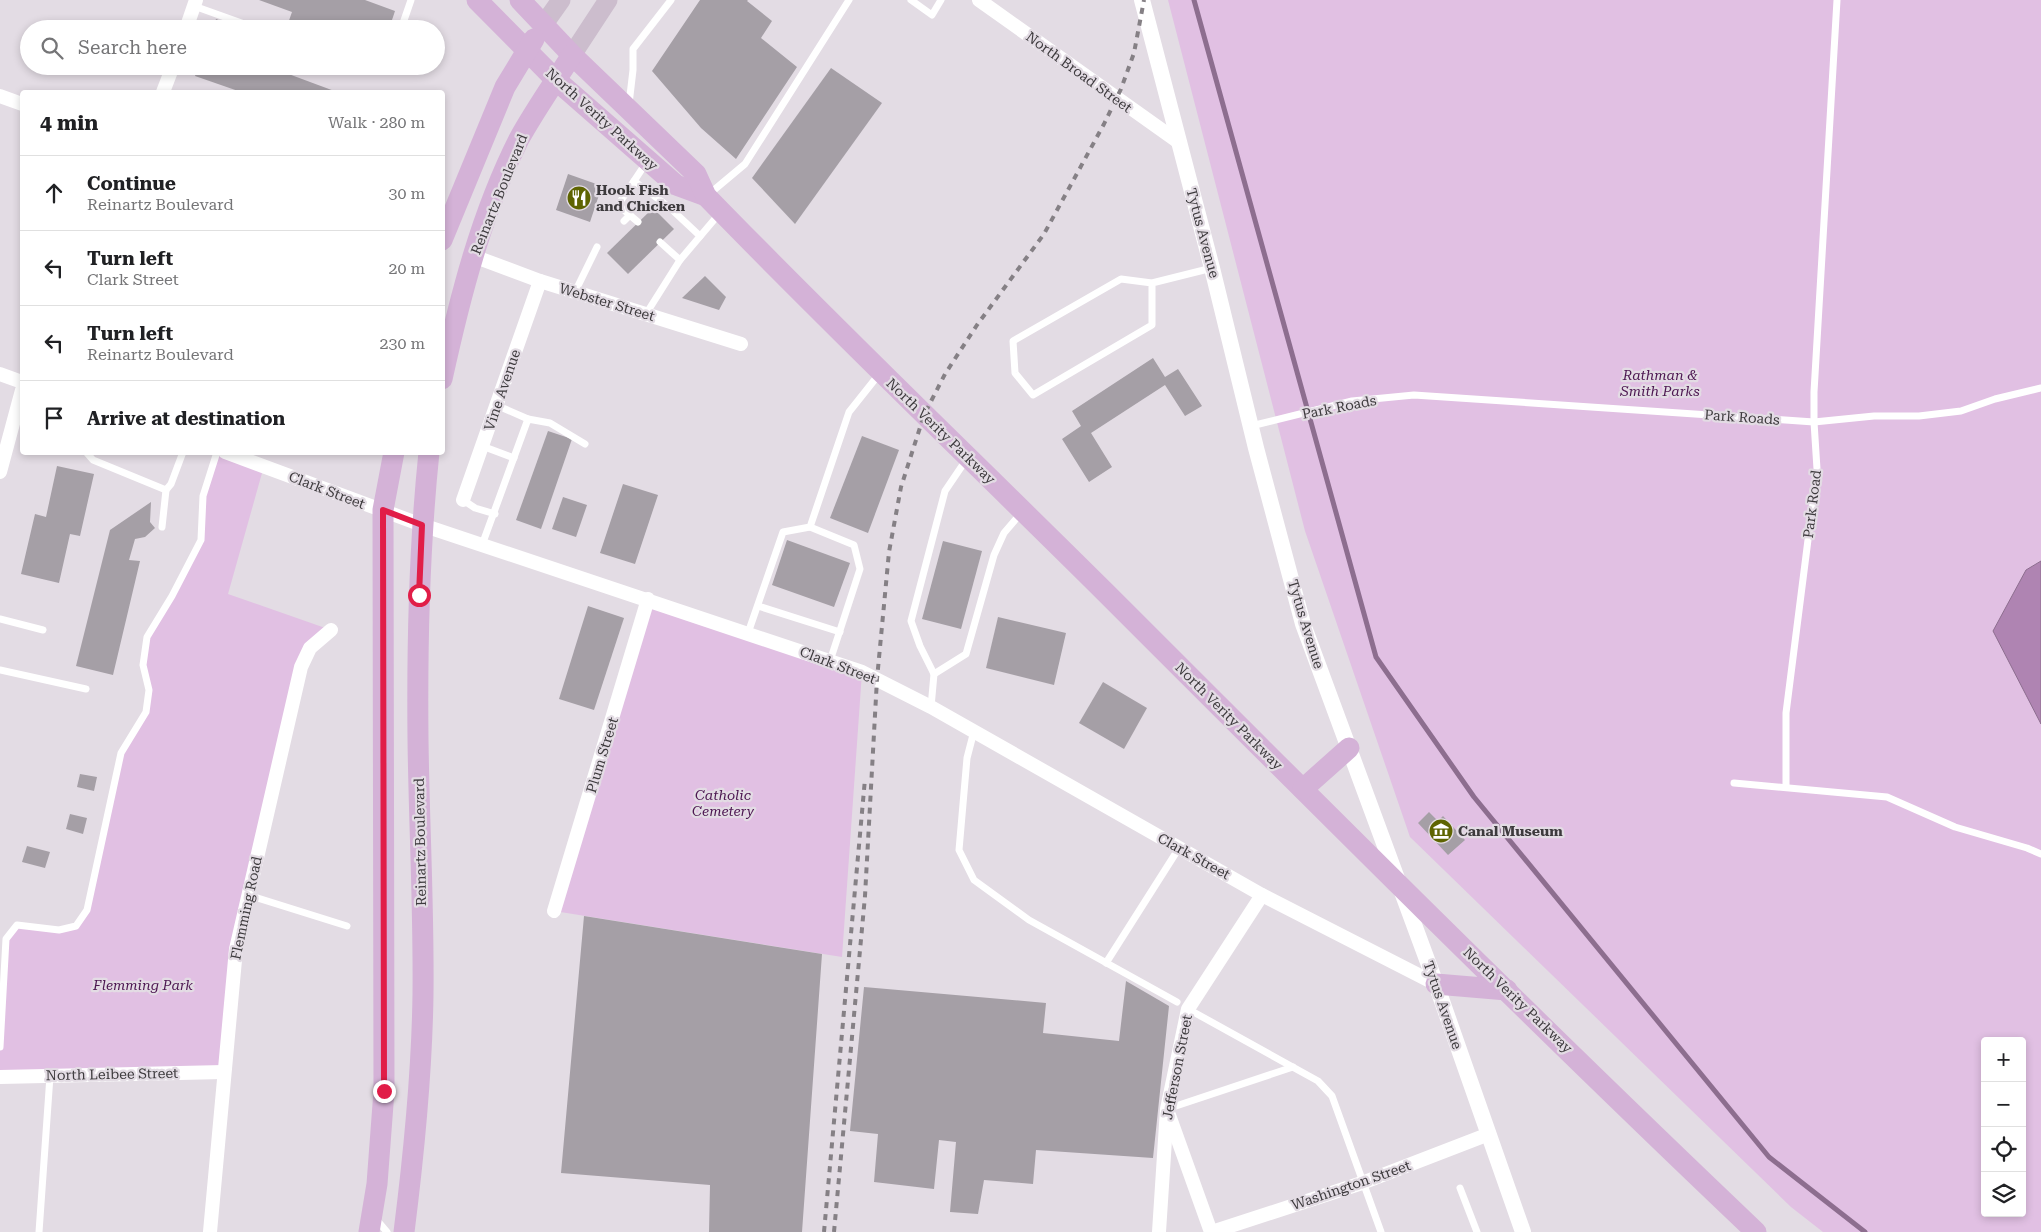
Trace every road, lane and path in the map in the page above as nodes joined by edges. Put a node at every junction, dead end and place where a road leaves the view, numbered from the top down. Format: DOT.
graph roads {
  1 [pos="411,0"];
  2 [pos="477,0"];
  3 [pos="520,0"];
  4 [pos="561,0"];
  5 [pos="608,0"];
  6 [pos="671,0"];
  7 [pos="849,0"];
  8 [pos="911,0"];
  9 [pos="941,0"];
  10 [pos="979,0"];
  11 [pos="1142,0"];
  12 [pos="1837,0"];
  13 [pos="195,3"];
  14 [pos="189,20"];
  15 [pos="236,20"];
  16 [pos="404,20"];
  17 [pos="544,24"];
  18 [pos="528,50"];
  19 [pos="572,55"];
  20 [pos="170,75"];
  21 [pos="556,80"];
  22 [pos="164,90"];
  23 [pos="0,96"];
  24 [pos="20,103"];
  25 [pos="628,109"];
  26 [pos="1180,143"];
  27 [pos="648,160"];
  28 [pos="634,181"];
  29 [pos="706,196"];
  30 [pos="721,212"];
  31 [pos="630,215"];
  32 [pos="624,221"];
  33 [pos="638,222"];
  34 [pos="445,233"];
  35 [pos="700,236"];
  36 [pos="660,242"];
  37 [pos="597,247"];
  38 [pos="473,256"];
  39 [pos="680,260"];
  40 [pos="1212,268"];
  41 [pos="540,281"];
  42 [pos="1152,283"];
  43 [pos="575,292"];
  44 [pos="646,314"];
  45 [pos="742,344"];
  46 [pos="445,366"];
  47 [pos="881,373"];
  48 [pos="0,374"];
  49 [pos="20,381"];
  50 [pos="2041,388"];
  51 [pos="20,397"];
  52 [pos="496,405"];
  53 [pos="528,419"];
  54 [pos="1814,422"];
  55 [pos="1251,426"];
  56 [pos="585,444"];
  57 [pos="482,446"];
  58 [pos="89,455"];
  59 [pos="182,455"];
  60 [pos="216,455"];
  61 [pos="233,455"];
  62 [pos="393,455"];
  63 [pos="429,455"];
  64 [pos="968,457"];
  65 [pos="514,458"];
  66 [pos="0,472"];
  67 [pos="166,490"];
  68 [pos="463,500"];
  69 [pos="383,510"];
  70 [pos="1023,511"];
  71 [pos="495,514"];
  72 [pos="422,525"];
  73 [pos="162,527"];
  74 [pos="810,527"];
  75 [pos="482,544"];
  76 [pos="648,599"];
  77 [pos="758,606"];
  78 [pos="0,619"];
  79 [pos="44,630"];
  80 [pos="331,630"];
  81 [pos="840,632"];
  82 [pos="748,633"];
  83 [pos="830,661"];
  84 [pos="0,670"];
  85 [pos="934,674"];
  86 [pos="86,688"];
  87 [pos="930,707"];
  88 [pos="974,732"];
  89 [pos="1349,748"];
  90 [pos="1734,783"];
  91 [pos="1786,786"];
  92 [pos="1303,789"];
  93 [pos="1179,848"];
  94 [pos="2041,854"];
  95 [pos="1401,887"];
  96 [pos="248,895"];
  97 [pos="1262,895"];
  98 [pos="554,911"];
  99 [pos="347,926"];
  100 [pos="1106,963"];
  101 [pos="1436,984"];
  102 [pos="1507,990"];
  103 [pos="1182,1006"];
  104 [pos="0,1047"];
  105 [pos="1294,1067"];
  106 [pos="224,1072"];
  107 [pos="50,1076"];
  108 [pos="0,1077"];
  109 [pos="1167,1109"];
  110 [pos="1489,1134"];
  111 [pos="1362,1182"];
  112 [pos="1460,1188"];
  113 [pos="371,1223"];
  114 [pos="39,1232"];
  115 [pos="210,1232"];
  116 [pos="388,1232"];
  117 [pos="404,1232"];
  118 [pos="1159,1232"];
  119 [pos="1212,1232"];
  120 [pos="1381,1232"];
  121 [pos="1476,1232"];
  122 [pos="1523,1232"];
  123 [pos="1756,1232"];
  1 -- 16 [label="lane"];
  2 -- 18 [label="main road, North Verity Parkway"];
  3 -- 17 [label="main road, North Verity Parkway"];
  4 -- 17 [label="main road"];
  5 -- 19 [label="main road, Reinartz Boulevard"];
  6 -- 25 [label="lane"];
  7 -- 29 [label="lane"];
  8 -- 9 [label="lane"];
  10 -- 26 [label="street, North Broad Street"];
  11 -- 26 [label="street, Tytus Avenue"];
  12 -- 54 [label="lane"];
  13 -- 14 [label="street"];
  13 -- 15 [label="lane"];
  17 -- 18 [label="main road"];
  17 -- 19 [label="main road, North Verity Parkway"];
  18 -- 21 [label="main road, North Verity Parkway"];
  18 -- 34 [label="main road"];
  19 -- 21 [label="main road, Reinartz Boulevard"];
  19 -- 25 [label="main road, North Verity Parkway"];
  20 -- 22 [label="street"];
  21 -- 27 [label="main road, North Verity Parkway"];
  21 -- 38 [label="main road, Reinartz Boulevard"];
  23 -- 24 [label="street"];
  25 -- 29 [label="main road, North Verity Parkway"];
  26 -- 40 [label="street, Tytus Avenue"];
  27 -- 28 [label="lane"];
  27 -- 29 [label="main road, North Verity Parkway"];
  28 -- 31 [label="lane"];
  28 -- 35 [label="lane"];
  29 -- 30 [label="main road, North Verity Parkway"];
  30 -- 35 [label="lane"];
  30 -- 47 [label="main road, North Verity Parkway"];
  31 -- 32 [label="lane"];
  31 -- 33 [label="lane"];
  35 -- 39 [label="lane"];
  36 -- 39 [label="lane"];
  37 -- 43 [label="lane"];
  38 -- 41 [label="street, Webster Street"];
  38 -- 46 [label="main road, Reinartz Boulevard"];
  39 -- 44 [label="lane"];
  40 -- 42 [label="lane"];
  40 -- 55 [label="street, Tytus Avenue"];
  41 -- 43 [label="street, Webster Street"];
  41 -- 52 [label="street, Vine Avenue"];
  42 -- 42 [label="lane"];
  43 -- 44 [label="street, Webster Street"];
  44 -- 45 [label="street, Webster Street"];
  47 -- 64 [label="main road, North Verity Parkway"];
  47 -- 74 [label="lane"];
  48 -- 49 [label="street"];
  50 -- 54 [label="lane"];
  51 -- 66 [label="street"];
  52 -- 53 [label="lane"];
  52 -- 57 [label="street, Vine Avenue"];
  53 -- 56 [label="lane"];
  53 -- 65 [label="lane"];
  54 -- 55 [label="lane, Park Roads"];
  54 -- 91 [label="lane, Park Road"];
  55 -- 89 [label="street, Tytus Avenue"];
  57 -- 65 [label="lane"];
  57 -- 68 [label="street, Vine Avenue"];
  58 -- 67 [label="lane"];
  59 -- 67 [label="lane"];
  60 -- 104 [label="lane"];
  61 -- 69 [label="street, Clark Street"];
  62 -- 69 [label="main road"];
  63 -- 72 [label="main road, Reinartz Boulevard"];
  64 -- 70 [label="main road, North Verity Parkway"];
  64 -- 85 [label="lane"];
  65 -- 71 [label="lane"];
  67 -- 73 [label="lane"];
  68 -- 71 [label="lane"];
  69 -- 72 [label="street, Clark Street"];
  69 -- 113 [label="main road"];
  70 -- 85 [label="lane"];
  70 -- 92 [label="main road, North Verity Parkway"];
  71 -- 75 [label="lane"];
  72 -- 75 [label="street, Clark Street"];
  72 -- 117 [label="main road, Reinartz Boulevard"];
  74 -- 77 [label="lane"];
  74 -- 81 [label="lane"];
  75 -- 76 [label="street, Clark Street"];
  76 -- 82 [label="street, Clark Street"];
  76 -- 98 [label="street, Plum Street"];
  77 -- 81 [label="lane"];
  77 -- 82 [label="lane"];
  78 -- 79 [label="lane"];
  80 -- 96 [label="street, Flemming Road"];
  81 -- 83 [label="lane"];
  82 -- 83 [label="street, Clark Street"];
  83 -- 87 [label="street, Clark Street"];
  84 -- 86 [label="lane"];
  85 -- 87 [label="lane"];
  87 -- 88 [label="street, Clark Street"];
  88 -- 93 [label="street, Clark Street"];
  88 -- 100 [label="lane"];
  89 -- 92 [label="main road"];
  89 -- 95 [label="street, Tytus Avenue"];
  90 -- 91 [label="lane"];
  91 -- 94 [label="lane"];
  92 -- 95 [label="main road, North Verity Parkway"];
  93 -- 97 [label="street, Clark Street"];
  93 -- 100 [label="lane"];
  95 -- 101 [label="street, Tytus Avenue"];
  95 -- 102 [label="main road, North Verity Parkway"];
  96 -- 99 [label="lane"];
  96 -- 106 [label="street, Flemming Road"];
  97 -- 101 [label="street, Clark Street"];
  97 -- 103 [label="street, Jefferson Street"];
  100 -- 103 [label="lane"];
  101 -- 102 [label="main road"];
  101 -- 110 [label="street, Tytus Avenue"];
  102 -- 123 [label="main road, North Verity Parkway"];
  103 -- 105 [label="lane"];
  103 -- 109 [label="street, Jefferson Street"];
  105 -- 109 [label="lane"];
  105 -- 111 [label="lane"];
  106 -- 107 [label="street, North Leibee Street"];
  106 -- 115 [label="street, Flemming Road"];
  107 -- 108 [label="street, North Leibee Street"];
  107 -- 114 [label="lane"];
  109 -- 118 [label="street, Jefferson Street"];
  109 -- 119 [label="street"];
  110 -- 111 [label="street, Washington Street"];
  110 -- 122 [label="street, Tytus Avenue"];
  111 -- 119 [label="street, Washington Street"];
  111 -- 120 [label="lane"];
  112 -- 121 [label="lane"];
  113 -- 116 [label="lane"];
}
